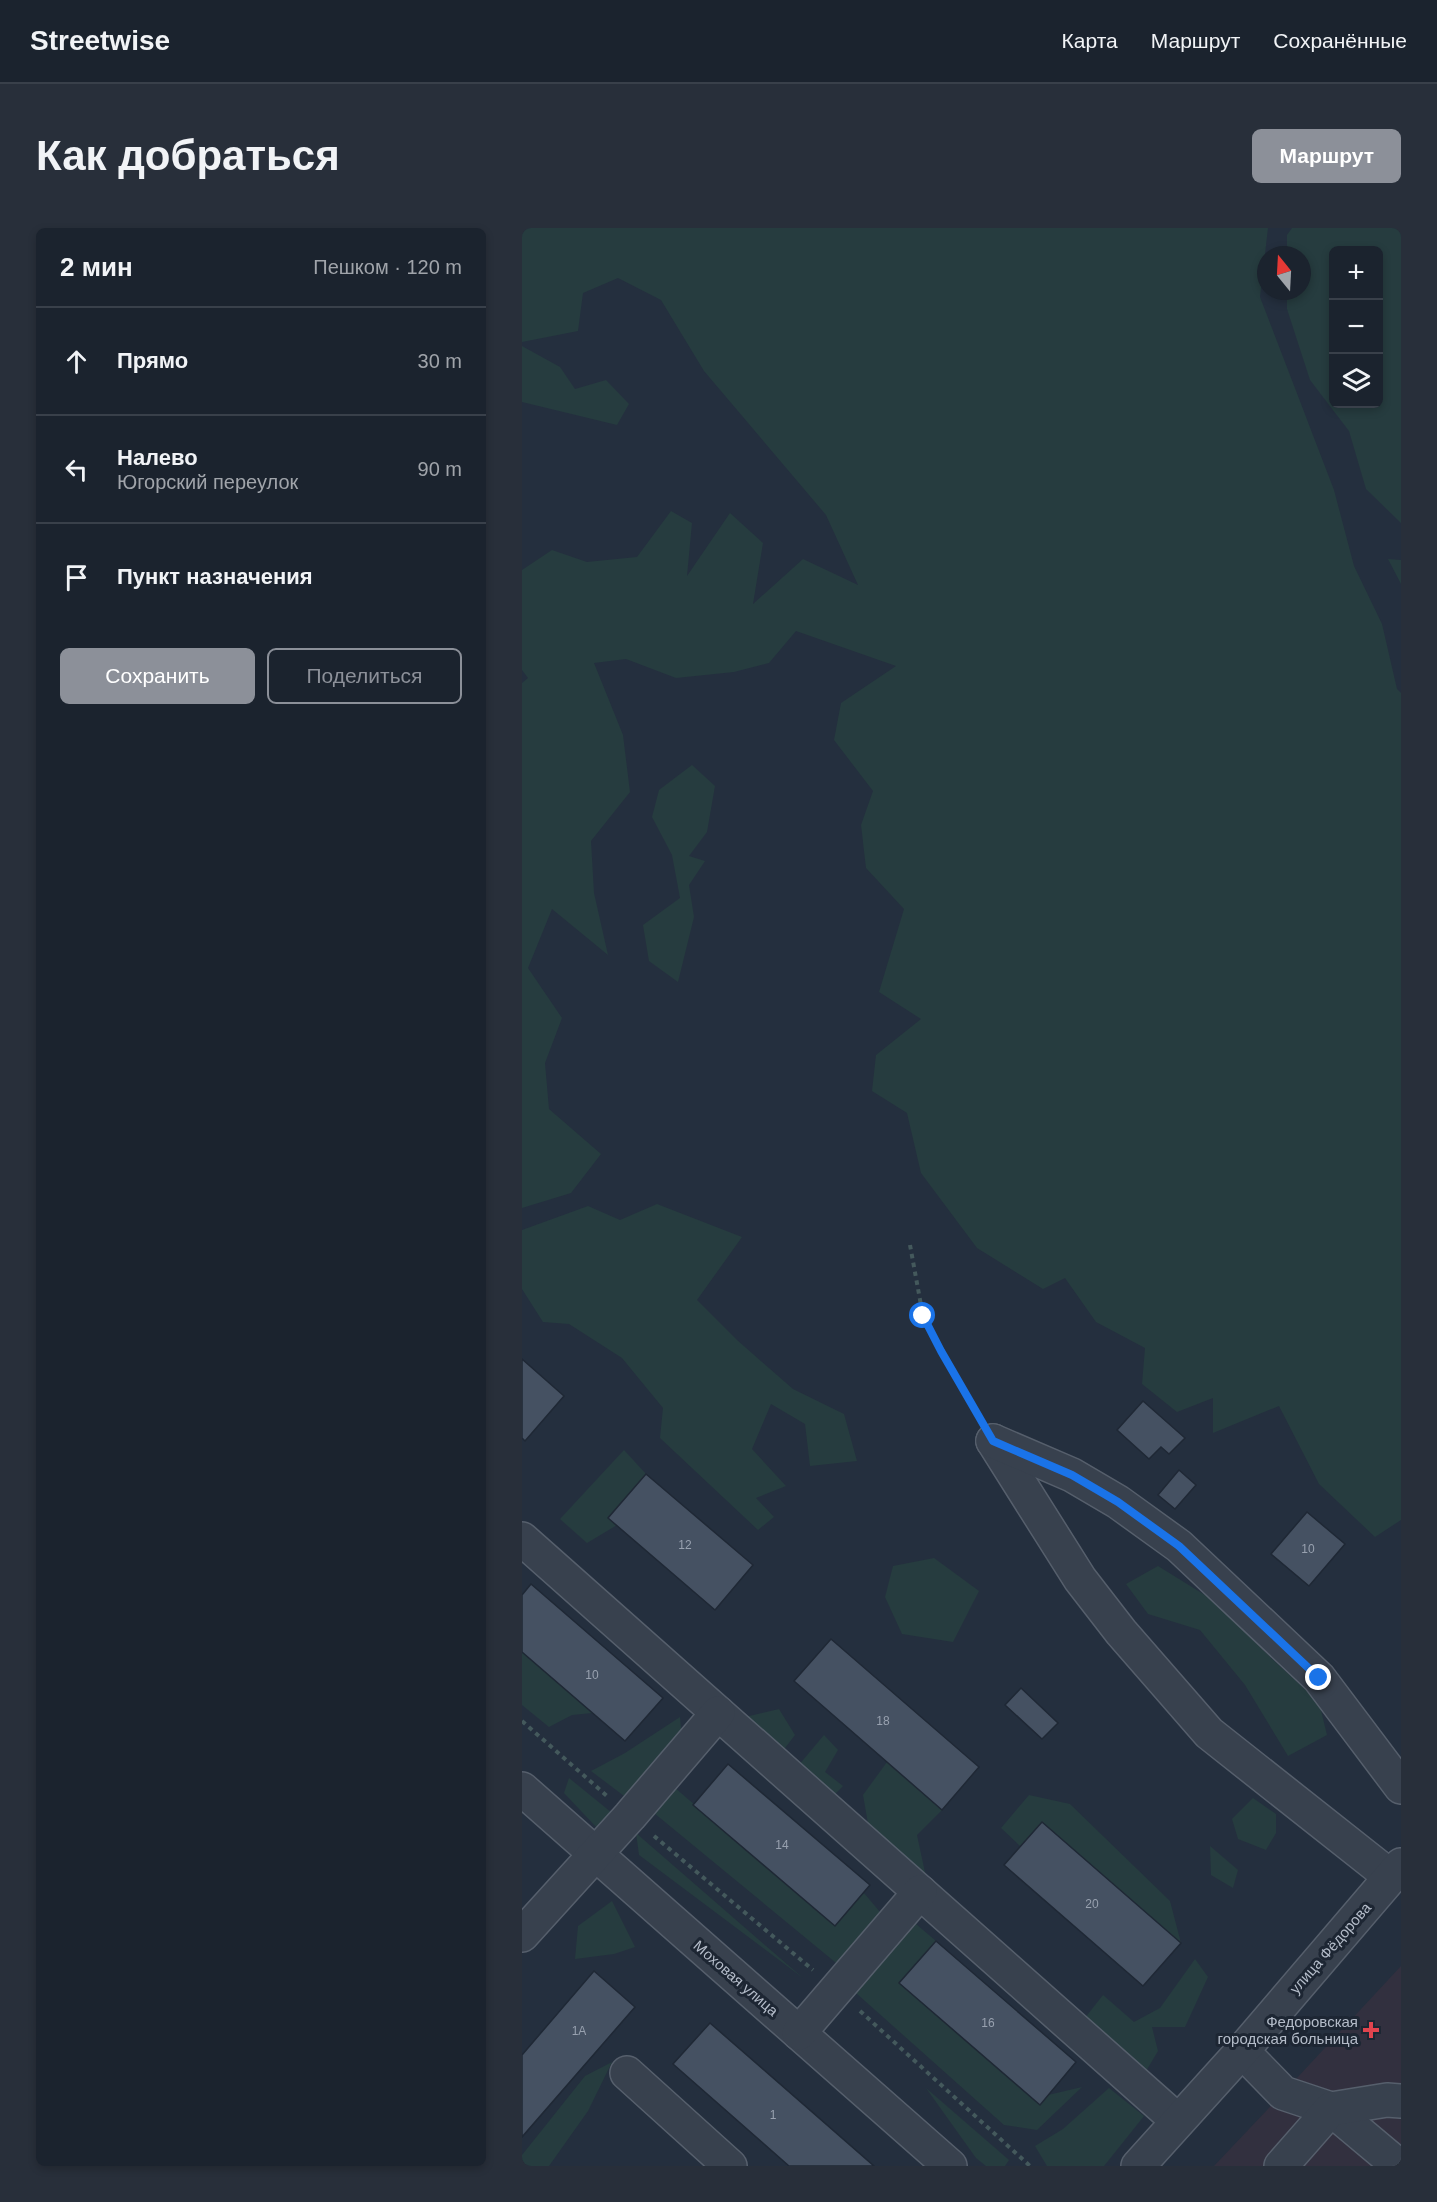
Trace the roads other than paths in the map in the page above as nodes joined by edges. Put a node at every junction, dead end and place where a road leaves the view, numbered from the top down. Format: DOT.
graph roads {
  1 [pos="522,1539"];
  2 [pos="718,1713"];
  3 [pos="1401,1787"];
  4 [pos="522,1789"];
  5 [pos="596,1854"];
  6 [pos="1396,1871"];
  7 [pos="920,1892"];
  8 [pos="522,1935"];
  9 [pos="799,2033"];
  10 [pos="1242,2051"];
  11 [pos="627,2073"];
  12 [pos="1401,2101"];
  13 [pos="1331,2109"];
  14 [pos="1178,2121"];
  15 [pos="730,2166"];
  16 [pos="950,2166"];
  17 [pos="1138,2166"];
  18 [pos="1281,2166"];
  19 [pos="1399,2166"];
  1 -- 2 [label="street"];
  2 -- 5 [label="street"];
  2 -- 7 [label="street"];
  3 -- 6 [label="street"];
  4 -- 5 [label="street, Моховая улица"];
  5 -- 8 [label="street"];
  5 -- 9 [label="street, Моховая улица"];
  6 -- 10 [label="street, улица Фёдорова"];
  7 -- 9 [label="street"];
  7 -- 14 [label="street"];
  9 -- 16 [label="street, Моховая улица"];
  10 -- 13 [label="street"];
  10 -- 14 [label="street, улица Фёдорова"];
  11 -- 15 [label="street"];
  12 -- 13 [label="street"];
  13 -- 18 [label="street"];
  13 -- 19 [label="street"];
  14 -- 17 [label="street, улица Фёдорова"];
}
